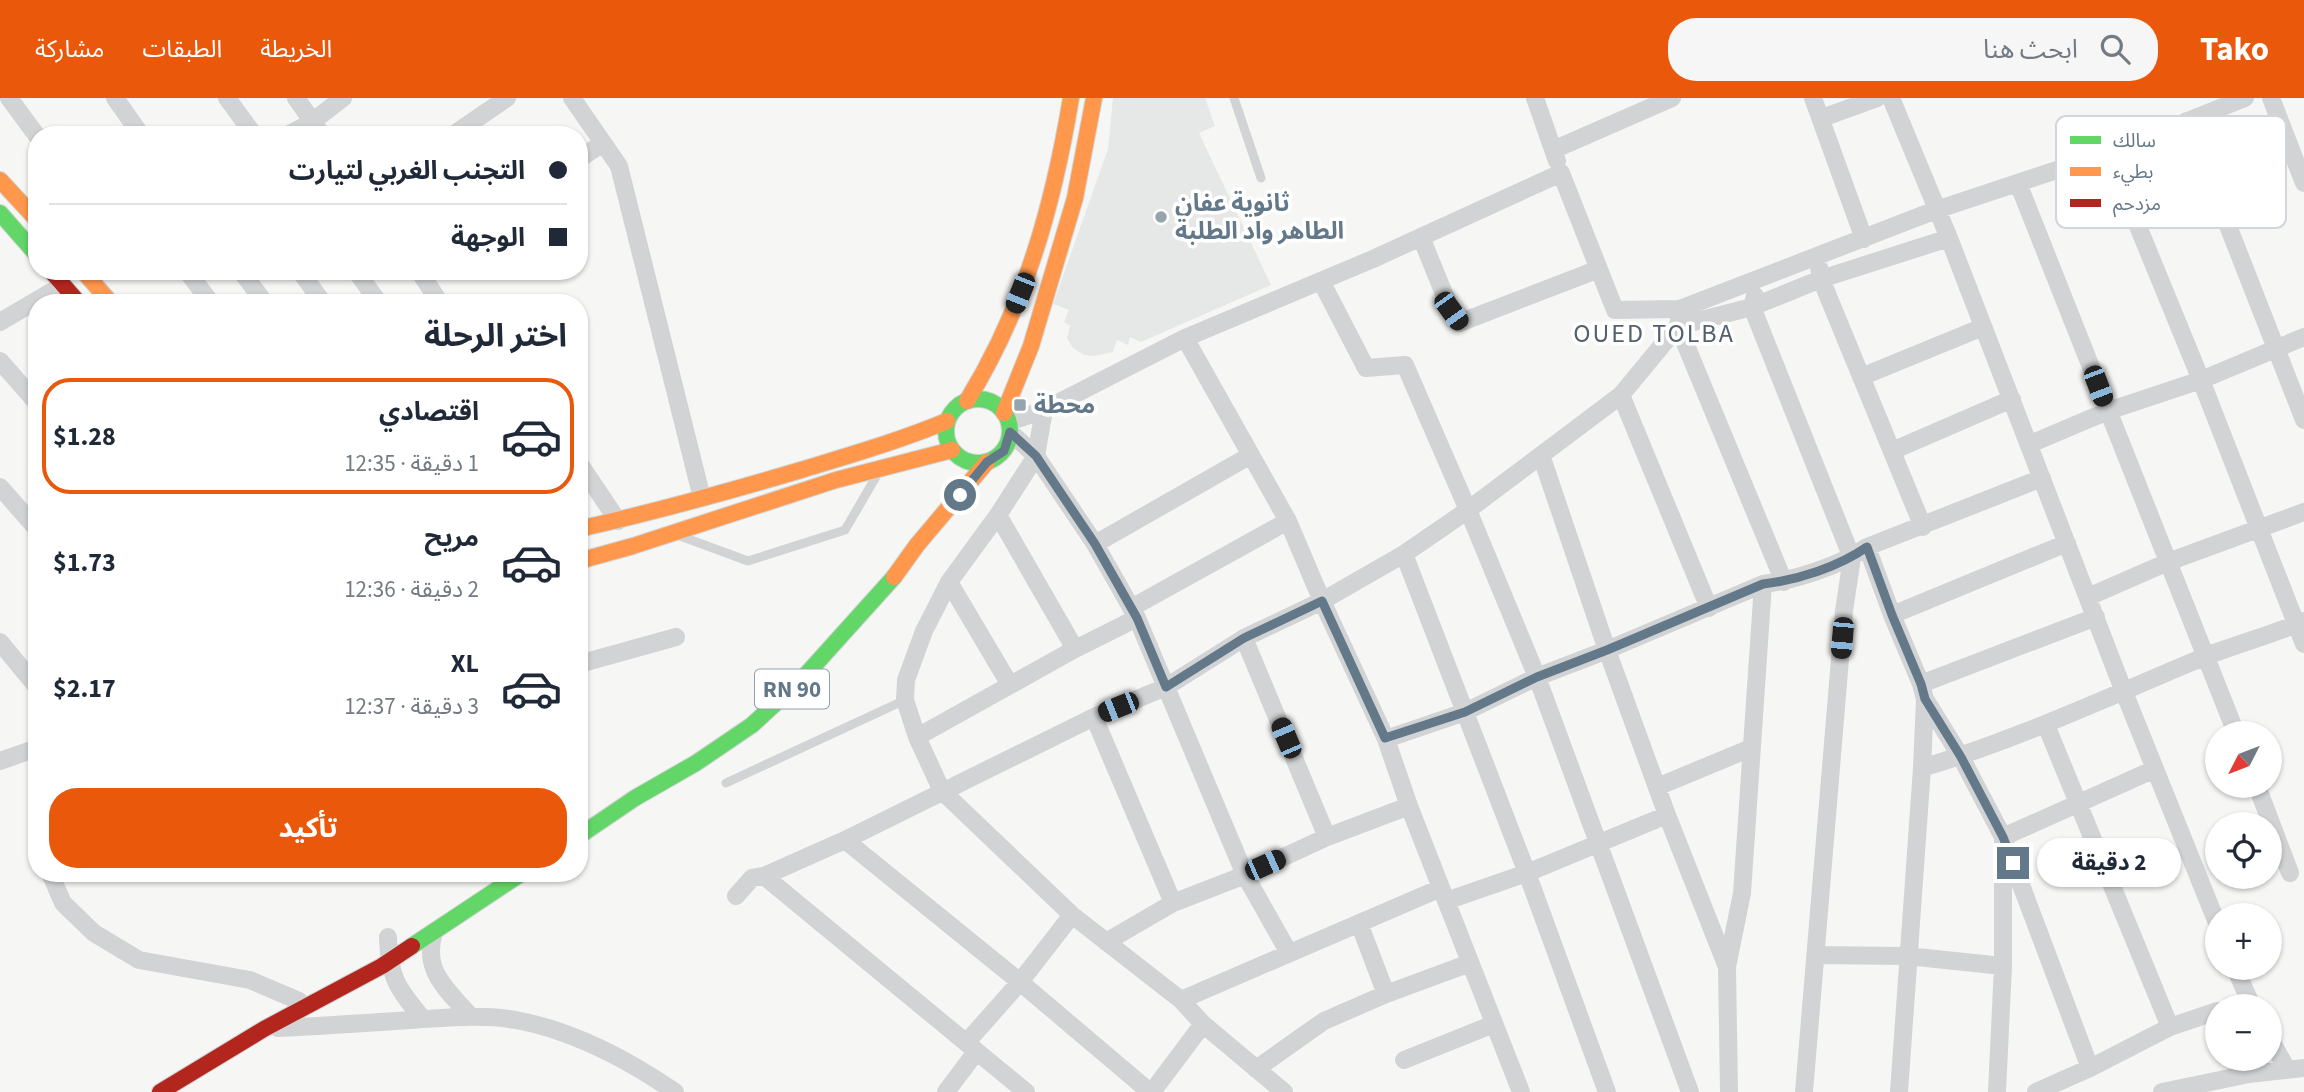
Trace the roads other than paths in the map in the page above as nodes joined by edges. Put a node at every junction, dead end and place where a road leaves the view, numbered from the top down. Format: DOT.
graph roads {
  1 [pos="9,98"];
  2 [pos="115,98"];
  3 [pos="228,98"];
  4 [pos="296,98"];
  5 [pos="343,98"];
  6 [pos="507,98"];
  7 [pos="572,98"];
  8 [pos="1070,98"];
  9 [pos="1094,98"];
  10 [pos="1234,98"];
  11 [pos="1535,98"];
  12 [pos="1672,98"];
  13 [pos="1814,98"];
  14 [pos="1877,98"];
  15 [pos="1891,98"];
  16 [pos="2245,98"];
  17 [pos="2271,98"];
  18 [pos="2200,116"];
  19 [pos="2278,116"];
  20 [pos="1822,118"];
  21 [pos="30,126"];
  22 [pos="135,126"];
  23 [pos="248,126"];
  24 [pos="316,126"];
  25 [pos="319,126"];
  26 [pos="466,126"];
  27 [pos="2286,137"];
  28 [pos="603,143"];
  29 [pos="1553,149"];
  30 [pos="588,153"];
  31 [pos="2056,170"];
  32 [pos="1561,173"];
  33 [pos="1261,178"];
  34 [pos="0,180"];
  35 [pos="2018,183"];
  36 [pos="2304,183"];
  37 [pos="28,210"];
  38 [pos="1936,210"];
  39 [pos="0,213"];
  40 [pos="2139,228"];
  41 [pos="2228,228"];
  42 [pos="1421,237"];
  43 [pos="1864,239"];
  44 [pos="1949,239"];
  45 [pos="28,245"];
  46 [pos="1817,256"];
  47 [pos="1598,269"];
  48 [pos="1760,279"];
  49 [pos="1821,279"];
  50 [pos="59,280"];
  51 [pos="92,280"];
  52 [pos="1321,281"];
  53 [pos="63,285"];
  54 [pos="48,294"];
  55 [pos="71,294"];
  56 [pos="103,294"];
  57 [pos="28,306"];
  58 [pos="1752,307"];
  59 [pos="1679,317"];
  60 [pos="0,322"];
  61 [pos="1983,327"];
  62 [pos="2304,337"];
  63 [pos="1185,338"];
  64 [pos="2275,348"];
  65 [pos="0,361"];
  66 [pos="1861,377"];
  67 [pos="2201,380"];
  68 [pos="28,393"];
  69 [pos="1621,395"];
  70 [pos="2012,399"];
  71 [pos="967,401"];
  72 [pos="1044,410"];
  73 [pos="2108,411"];
  74 [pos="2304,420"];
  75 [pos="947,421"];
  76 [pos="1008,422"];
  77 [pos="2030,444"];
  78 [pos="1892,451"];
  79 [pos="1541,455"];
  80 [pos="1036,456"];
  81 [pos="1251,456"];
  82 [pos="953,458"];
  83 [pos="987,462"];
  84 [pos="881,468"];
  85 [pos="588,476"];
  86 [pos="2042,478"];
  87 [pos="0,487"];
  88 [pos="942,489"];
  89 [pos="702,498"];
  90 [pos="1468,509"];
  91 [pos="2304,512"];
  92 [pos="998,515"];
  93 [pos="28,519"];
  94 [pos="618,521"];
  95 [pos="1288,521"];
  96 [pos="588,527"];
  97 [pos="1923,527"];
  98 [pos="2259,530"];
  99 [pos="672,533"];
  100 [pos="2067,542"];
  101 [pos="1095,544"];
  102 [pos="917,545"];
  103 [pos="1867,547"];
  104 [pos="1404,554"];
  105 [pos="588,558"];
  106 [pos="1852,558"];
  107 [pos="2168,562"];
  108 [pos="949,582"];
  109 [pos="1784,582"];
  110 [pos="1763,584"];
  111 [pos="2088,597"];
  112 [pos="1322,601"];
  113 [pos="1709,608"];
  114 [pos="1134,613"];
  115 [pos="1892,615"];
  116 [pos="2096,617"];
  117 [pos="2300,623"];
  118 [pos="676,637"];
  119 [pos="1244,638"];
  120 [pos="0,642"];
  121 [pos="2304,644"];
  122 [pos="1075,649"];
  123 [pos="1607,650"];
  124 [pos="2206,656"];
  125 [pos="588,661"];
  126 [pos="28,676"];
  127 [pos="1537,677"];
  128 [pos="1010,685"];
  129 [pos="1166,687"];
  130 [pos="1923,691"];
  131 [pos="2124,692"];
  132 [pos="905,700"];
  133 [pos="1465,712"];
  134 [pos="1094,717"];
  135 [pos="2231,721"];
  136 [pos="2046,725"];
  137 [pos="917,737"];
  138 [pos="1385,738"];
  139 [pos="1751,748"];
  140 [pos="28,751"];
  141 [pos="1961,757"];
  142 [pos="0,761"];
  143 [pos="1922,768"];
  144 [pos="2155,769"];
  145 [pos="726,783"];
  146 [pos="1657,787"];
  147 [pos="942,791"];
  148 [pos="635,798"];
  149 [pos="2261,798"];
  150 [pos="2078,803"];
  151 [pos="1409,806"];
  152 [pos="1667,815"];
  153 [pos="588,820"];
  154 [pos="588,829"];
  155 [pos="2003,837"];
  156 [pos="1327,838"];
  157 [pos="845,840"];
  158 [pos="1598,843"];
  159 [pos="1527,873"];
  160 [pos="2290,873"];
  161 [pos="1245,874"];
  162 [pos="764,876"];
  163 [pos="54,882"];
  164 [pos="509,882"];
  165 [pos="736,895"];
  166 [pos="1443,895"];
  167 [pos="1173,903"];
  168 [pos="2209,903"];
  169 [pos="1072,915"];
  170 [pos="1359,923"];
  171 [pos="433,932"];
  172 [pos="394,933"];
  173 [pos="1106,942"];
  174 [pos="370,949"];
  175 [pos="1289,953"];
  176 [pos="1815,955"];
  177 [pos="1907,956"];
  178 [pos="389,961"];
  179 [pos="1470,963"];
  180 [pos="2003,966"];
  181 [pos="1727,968"];
  182 [pos="341,969"];
  183 [pos="1020,982"];
  184 [pos="1386,995"];
  185 [pos="1181,1000"];
  186 [pos="299,1001"];
  187 [pos="2205,1015"];
  188 [pos="470,1016"];
  189 [pos="423,1019"];
  190 [pos="1203,1024"];
  191 [pos="1494,1024"];
  192 [pos="2170,1027"];
  193 [pos="264,1029"];
  194 [pos="971,1048"];
  195 [pos="2282,1053"];
  196 [pos="1404,1060"];
  197 [pos="2090,1068"];
  198 [pos="1256,1069"];
  199 [pos="2295,1069"];
  200 [pos="160,1092"];
  201 [pos="675,1092"];
  202 [pos="946,1092"];
  203 [pos="1026,1092"];
  204 [pos="1151,1092"];
  205 [pos="1284,1092"];
  206 [pos="1521,1092"];
  207 [pos="1607,1092"];
  208 [pos="1690,1092"];
  209 [pos="1729,1092"];
  210 [pos="1804,1092"];
  211 [pos="1899,1092"];
  212 [pos="1997,1092"];
  213 [pos="2036,1092"];
  214 [pos="2162,1092"];
  1 -- 21 [label="street"];
  2 -- 22 [label="street"];
  3 -- 23 [label="street"];
  4 -- 24 [label="street"];
  5 -- 25 [label="street"];
  6 -- 26 [label="street"];
  7 -- 28 [label="street"];
  8 -- 71 [label="main road"];
  9 -- 76 [label="main road"];
  10 -- 33 [label="lane"];
  11 -- 29 [label="street"];
  12 -- 29 [label="street"];
  13 -- 20 [label="street"];
  14 -- 20 [label="street"];
  15 -- 38 [label="street"];
  16 -- 18 [label="street"];
  17 -- 19 [label="street"];
  20 -- 43 [label="street"];
  27 -- 36 [label="street"];
  28 -- 30 [label="street"];
  28 -- 89 [label="street"];
  29 -- 32 [label="street"];
  31 -- 35 [label="street"];
  32 -- 42 [label="street"];
  32 -- 47 [label="street"];
  34 -- 37 [label="main road"];
  35 -- 38 [label="street"];
  35 -- 73 [label="street"];
  38 -- 43 [label="street"];
  38 -- 44 [label="street"];
  39 -- 45 [label="main road"];
  40 -- 67 [label="street"];
  41 -- 64 [label="street"];
  42 -- 47 [label="street"];
  42 -- 52 [label="street"];
  43 -- 46 [label="street"];
  44 -- 49 [label="street"];
  44 -- 61 [label="street"];
  46 -- 48 [label="street"];
  46 -- 49 [label="street"];
  47 -- 59 [label="street"];
  48 -- 58 [label="street"];
  48 -- 59 [label="street"];
  49 -- 58 [label="street"];
  49 -- 66 [label="street"];
  50 -- 53 [label="main road"];
  51 -- 56 [label="main road"];
  52 -- 63 [label="street"];
  52 -- 90 [label="street"];
  53 -- 54 [label="street"];
  53 -- 55 [label="main road"];
  57 -- 60 [label="street"];
  58 -- 59 [label="street"];
  58 -- 106 [label="street"];
  59 -- 69 [label="street"];
  59 -- 109 [label="street"];
  61 -- 66 [label="street"];
  61 -- 70 [label="street"];
  62 -- 64 [label="street"];
  63 -- 72 [label="street"];
  63 -- 81 [label="street"];
  64 -- 67 [label="street"];
  64 -- 74 [label="street"];
  65 -- 68 [label="street"];
  66 -- 78 [label="street"];
  67 -- 73 [label="street"];
  67 -- 98 [label="street"];
  69 -- 79 [label="street"];
  69 -- 113 [label="street"];
  70 -- 77 [label="street"];
  70 -- 78 [label="street"];
  71 -- 75 [label="main road"];
  71 -- 76 [label="main road"];
  72 -- 76 [label="street"];
  72 -- 80 [label="street"];
  73 -- 77 [label="street"];
  73 -- 107 [label="street"];
  75 -- 82 [label="main road"];
  75 -- 89 [label="main road"];
  76 -- 80 [label="street"];
  76 -- 83 [label="main road"];
  77 -- 86 [label="street"];
  78 -- 97 [label="street"];
  79 -- 90 [label="street"];
  79 -- 123 [label="street"];
  80 -- 92 [label="street"];
  80 -- 101 [label="street"];
  81 -- 95 [label="street"];
  81 -- 101 [label="street"];
  82 -- 83 [label="main road"];
  82 -- 84 [label="main road"];
  83 -- 102 [label="main road, RN 90"];
  84 -- 99 [label="main road"];
  84 -- 99 [label="lane"];
  85 -- 94 [label="street"];
  86 -- 97 [label="street"];
  86 -- 100 [label="street"];
  87 -- 93 [label="street"];
  88 -- 102 [label="main road, RN 90"];
  89 -- 94 [label="main road"];
  90 -- 104 [label="street"];
  90 -- 127 [label="street"];
  91 -- 98 [label="street"];
  92 -- 108 [label="street"];
  92 -- 122 [label="street"];
  94 -- 96 [label="main road"];
  95 -- 112 [label="street"];
  95 -- 114 [label="street"];
  97 -- 103 [label="street"];
  98 -- 107 [label="street"];
  98 -- 117 [label="street"];
  99 -- 105 [label="main road"];
  100 -- 111 [label="street"];
  100 -- 115 [label="street"];
  101 -- 114 [label="street"];
  102 -- 148 [label="main road, RN 90"];
  103 -- 106 [label="street"];
  103 -- 115 [label="street"];
  104 -- 112 [label="street"];
  104 -- 133 [label="street"];
  106 -- 109 [label="street"];
  106 -- 176 [label="street"];
  107 -- 111 [label="street"];
  107 -- 124 [label="street"];
  108 -- 128 [label="street"];
  108 -- 132 [label="street"];
  109 -- 110 [label="street"];
  110 -- 113 [label="street"];
  110 -- 139 [label="street"];
  111 -- 116 [label="street"];
  112 -- 119 [label="street"];
  112 -- 138 [label="street"];
  113 -- 123 [label="street"];
  114 -- 122 [label="street"];
  114 -- 129 [label="street"];
  115 -- 130 [label="street"];
  116 -- 130 [label="street"];
  116 -- 131 [label="street"];
  117 -- 121 [label="street"];
  117 -- 124 [label="street"];
  118 -- 125 [label="street"];
  119 -- 129 [label="street"];
  119 -- 156 [label="street"];
  120 -- 126 [label="street"];
  122 -- 128 [label="street"];
  123 -- 127 [label="street"];
  123 -- 146 [label="street"];
  124 -- 131 [label="street"];
  124 -- 135 [label="street"];
  127 -- 133 [label="street"];
  127 -- 158 [label="street"];
  128 -- 137 [label="street"];
  129 -- 134 [label="street"];
  129 -- 161 [label="street"];
  130 -- 141 [label="street"];
  130 -- 143 [label="street"];
  131 -- 136 [label="street"];
  131 -- 144 [label="street"];
  132 -- 137 [label="street"];
  132 -- 145 [label="lane"];
  133 -- 138 [label="street"];
  133 -- 159 [label="street"];
  134 -- 147 [label="street"];
  134 -- 167 [label="street"];
  136 -- 141 [label="street"];
  136 -- 150 [label="street"];
  137 -- 147 [label="street"];
  138 -- 151 [label="street"];
  139 -- 146 [label="street"];
  139 -- 181 [label="street"];
  140 -- 142 [label="street"];
  141 -- 143 [label="street"];
  141 -- 155 [label="street"];
  143 -- 177 [label="street"];
  144 -- 150 [label="street"];
  144 -- 168 [label="street"];
  146 -- 152 [label="street"];
  147 -- 157 [label="street"];
  147 -- 169 [label="street"];
  148 -- 153 [label="main road, RN 90"];
  148 -- 154 [label="main road, RN 90"];
  149 -- 160 [label="street"];
  150 -- 155 [label="street"];
  150 -- 192 [label="street"];
  151 -- 156 [label="street"];
  151 -- 166 [label="street"];
  152 -- 158 [label="street"];
  152 -- 181 [label="street"];
  155 -- 180 [label="street"];
  155 -- 197 [label="street"];
  156 -- 161 [label="street"];
  157 -- 162 [label="street"];
  157 -- 183 [label="street"];
  158 -- 159 [label="street"];
  158 -- 208 [label="street"];
  159 -- 166 [label="street"];
  159 -- 207 [label="street"];
  161 -- 167 [label="street"];
  161 -- 175 [label="street"];
  162 -- 165 [label="street"];
  162 -- 194 [label="street"];
  163 -- 186 [label="street"];
  164 -- 171 [label="main road"];
  166 -- 170 [label="street"];
  166 -- 179 [label="street"];
  167 -- 173 [label="street"];
  169 -- 173 [label="street"];
  169 -- 183 [label="street"];
  170 -- 175 [label="street"];
  170 -- 184 [label="street"];
  171 -- 178 [label="main road"];
  171 -- 188 [label="street"];
  172 -- 174 [label="main road"];
  172 -- 178 [label="street"];
  173 -- 185 [label="street"];
  175 -- 185 [label="street"];
  176 -- 177 [label="street"];
  176 -- 210 [label="street"];
  177 -- 180 [label="street"];
  177 -- 211 [label="street"];
  178 -- 189 [label="street"];
  178 -- 193 [label="main road"];
  179 -- 184 [label="street"];
  179 -- 191 [label="street"];
  180 -- 212 [label="street"];
  181 -- 209 [label="street"];
  182 -- 186 [label="main road"];
  183 -- 194 [label="street"];
  183 -- 204 [label="street"];
  184 -- 198 [label="street"];
  185 -- 190 [label="street"];
  186 -- 193 [label="main road"];
  187 -- 192 [label="street"];
  188 -- 189 [label="street"];
  188 -- 201 [label="street"];
  189 -- 193 [label="street"];
  190 -- 198 [label="street"];
  190 -- 204 [label="street"];
  191 -- 196 [label="street"];
  191 -- 206 [label="street"];
  192 -- 197 [label="street"];
  193 -- 200 [label="main road"];
  194 -- 202 [label="street"];
  194 -- 203 [label="street"];
  195 -- 199 [label="street"];
  197 -- 213 [label="street"];
  198 -- 205 [label="street"];
  199 -- 214 [label="street"];
}
